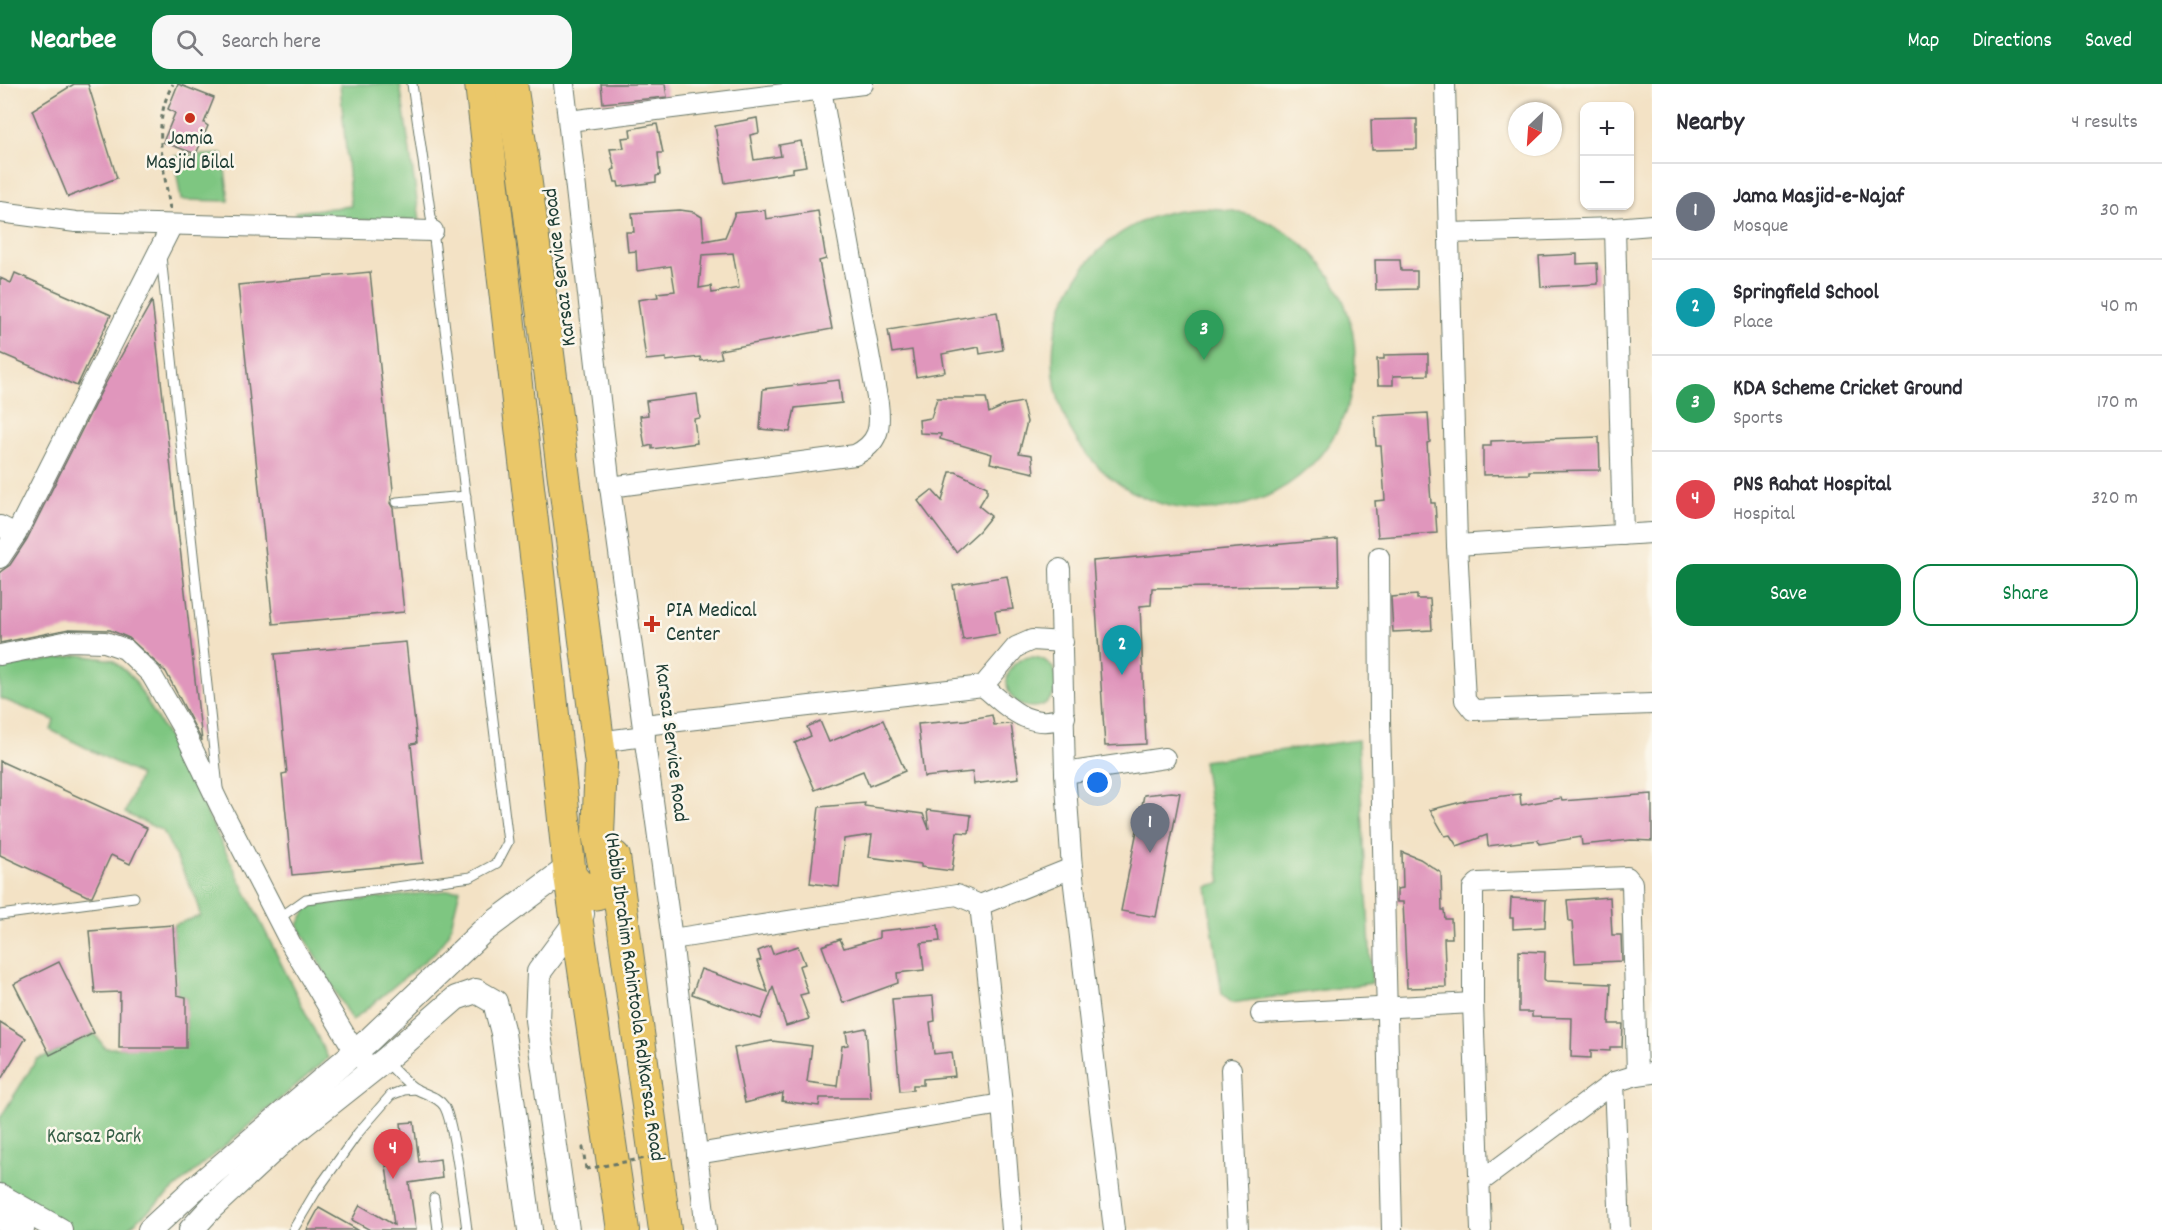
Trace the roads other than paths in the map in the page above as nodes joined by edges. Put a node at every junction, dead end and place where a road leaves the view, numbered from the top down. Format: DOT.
graph roads {
  1 [pos="412,84"];
  2 [pos="474,84"];
  3 [pos="481,84"];
  4 [pos="511,84"];
  5 [pos="523,84"];
  6 [pos="564,84"];
  7 [pos="863,84"];
  8 [pos="1445,84"];
  9 [pos="821,87"];
  10 [pos="569,121"];
  11 [pos="487,149"];
  12 [pos="525,176"];
  13 [pos="0,212"];
  14 [pos="172,225"];
  15 [pos="1652,225"];
  16 [pos="1615,228"];
  17 [pos="434,231"];
  18 [pos="1449,233"];
  19 [pos="160,248"];
  20 [pos="610,487"];
  21 [pos="466,496"];
  22 [pos="397,502"];
  23 [pos="8,530"];
  24 [pos="1652,533"];
  25 [pos="1623,535"];
  26 [pos="1457,545"];
  27 [pos="1379,557"];
  28 [pos="0,558"];
  29 [pos="1060,569"];
  30 [pos="1063,642"];
  31 [pos="0,655"];
  32 [pos="983,686"];
  33 [pos="1652,704"];
  34 [pos="1065,717"];
  35 [pos="644,730"];
  36 [pos="600,753"];
  37 [pos="1165,758"];
  38 [pos="1065,773"];
  39 [pos="220,806"];
  40 [pos="1072,868"];
  41 [pos="569,871"];
  42 [pos="598,893"];
  43 [pos="134,897"];
  44 [pos="980,905"];
  45 [pos="0,915"];
  46 [pos="278,919"];
  47 [pos="577,923"];
  48 [pos="672,939"];
  49 [pos="1473,1003"];
  50 [pos="1388,1008"];
  51 [pos="1261,1014"];
  52 [pos="373,1054"];
  53 [pos="1231,1070"];
  54 [pos="1644,1074"];
  55 [pos="1614,1082"];
  56 [pos="416,1089"];
  57 [pos="1002,1104"];
  58 [pos="697,1154"];
  59 [pos="1480,1182"];
  60 [pos="193,1190"];
  61 [pos="0,1196"];
  62 [pos="434,1198"];
  63 [pos="212,1207"];
  64 [pos="0,1218"];
  65 [pos="22,1230"];
  66 [pos="60,1230"];
  67 [pos="150,1230"];
  68 [pos="191,1230"];
  69 [pos="293,1230"];
  70 [pos="438,1230"];
  71 [pos="467,1230"];
  72 [pos="530,1230"];
  73 [pos="567,1230"];
  74 [pos="623,1230"];
  75 [pos="665,1230"];
  76 [pos="706,1230"];
  77 [pos="1012,1230"];
  78 [pos="1114,1230"];
  79 [pos="1238,1230"];
  80 [pos="1392,1230"];
  81 [pos="1481,1230"];
  82 [pos="1620,1230"];
  1 -- 17 [label="lane"];
  2 -- 11 [label="highway"];
  3 -- 11 [label="highway"];
  4 -- 12 [label="highway"];
  5 -- 12 [label="highway"];
  6 -- 10 [label="street, Karsaz Service Road"];
  7 -- 9 [label="street"];
  8 -- 18 [label="street"];
  9 -- 10 [label="street"];
  9 -- 20 [label="street"];
  10 -- 20 [label="street, Karsaz Service Road"];
  11 -- 41 [label="highway"];
  12 -- 36 [label="highway"];
  13 -- 14 [label="street"];
  14 -- 17 [label="street"];
  14 -- 19 [label="street"];
  15 -- 16 [label="street"];
  16 -- 18 [label="street"];
  16 -- 25 [label="street"];
  17 -- 21 [label="lane"];
  18 -- 26 [label="street"];
  19 -- 23 [label="street"];
  19 -- 39 [label="lane"];
  20 -- 35 [label="street, Karsaz Service Road"];
  21 -- 22 [label="lane"];
  21 -- 46 [label="lane"];
  23 -- 28 [label="street"];
  24 -- 25 [label="street"];
  25 -- 26 [label="street"];
  26 -- 33 [label="street"];
  27 -- 50 [label="street"];
  29 -- 30 [label="street"];
  30 -- 32 [label="street"];
  30 -- 34 [label="street"];
  31 -- 39 [label="street"];
  32 -- 34 [label="street"];
  32 -- 35 [label="street"];
  34 -- 38 [label="street"];
  35 -- 36 [label="street"];
  35 -- 48 [label="street, Karsaz Service Road"];
  36 -- 42 [label="highway"];
  36 -- 75 [label="highway, (Habib Ibrahim Rahintoola Rd)Karsaz Road"];
  37 -- 38 [label="street"];
  38 -- 40 [label="street"];
  39 -- 46 [label="street"];
  40 -- 44 [label="street"];
  40 -- 78 [label="street"];
  41 -- 42 [label="highway"];
  41 -- 47 [label="highway"];
  41 -- 52 [label="street"];
  42 -- 47 [label="street"];
  43 -- 45 [label="lane"];
  44 -- 48 [label="street"];
  44 -- 57 [label="street"];
  46 -- 52 [label="street"];
  47 -- 73 [label="street"];
  47 -- 74 [label="highway"];
  48 -- 58 [label="street, Karsaz Service Road"];
  49 -- 50 [label="street"];
  49 -- 54 [label="street"];
  49 -- 59 [label="street"];
  50 -- 51 [label="street"];
  50 -- 80 [label="street"];
  52 -- 56 [label="lane"];
  52 -- 60 [label="street"];
  52 -- 63 [label="street"];
  52 -- 72 [label="street"];
  53 -- 79 [label="street"];
  54 -- 55 [label="street"];
  55 -- 59 [label="street"];
  55 -- 82 [label="street"];
  56 -- 69 [label="lane"];
  56 -- 71 [label="lane"];
  57 -- 58 [label="street"];
  57 -- 77 [label="street"];
  58 -- 76 [label="street, Karsaz Service Road"];
  59 -- 81 [label="street"];
  60 -- 63 [label="street"];
  60 -- 67 [label="street"];
  61 -- 66 [label="street"];
  62 -- 70 [label="lane"];
  63 -- 68 [label="street"];
  64 -- 65 [label="street"];
}
